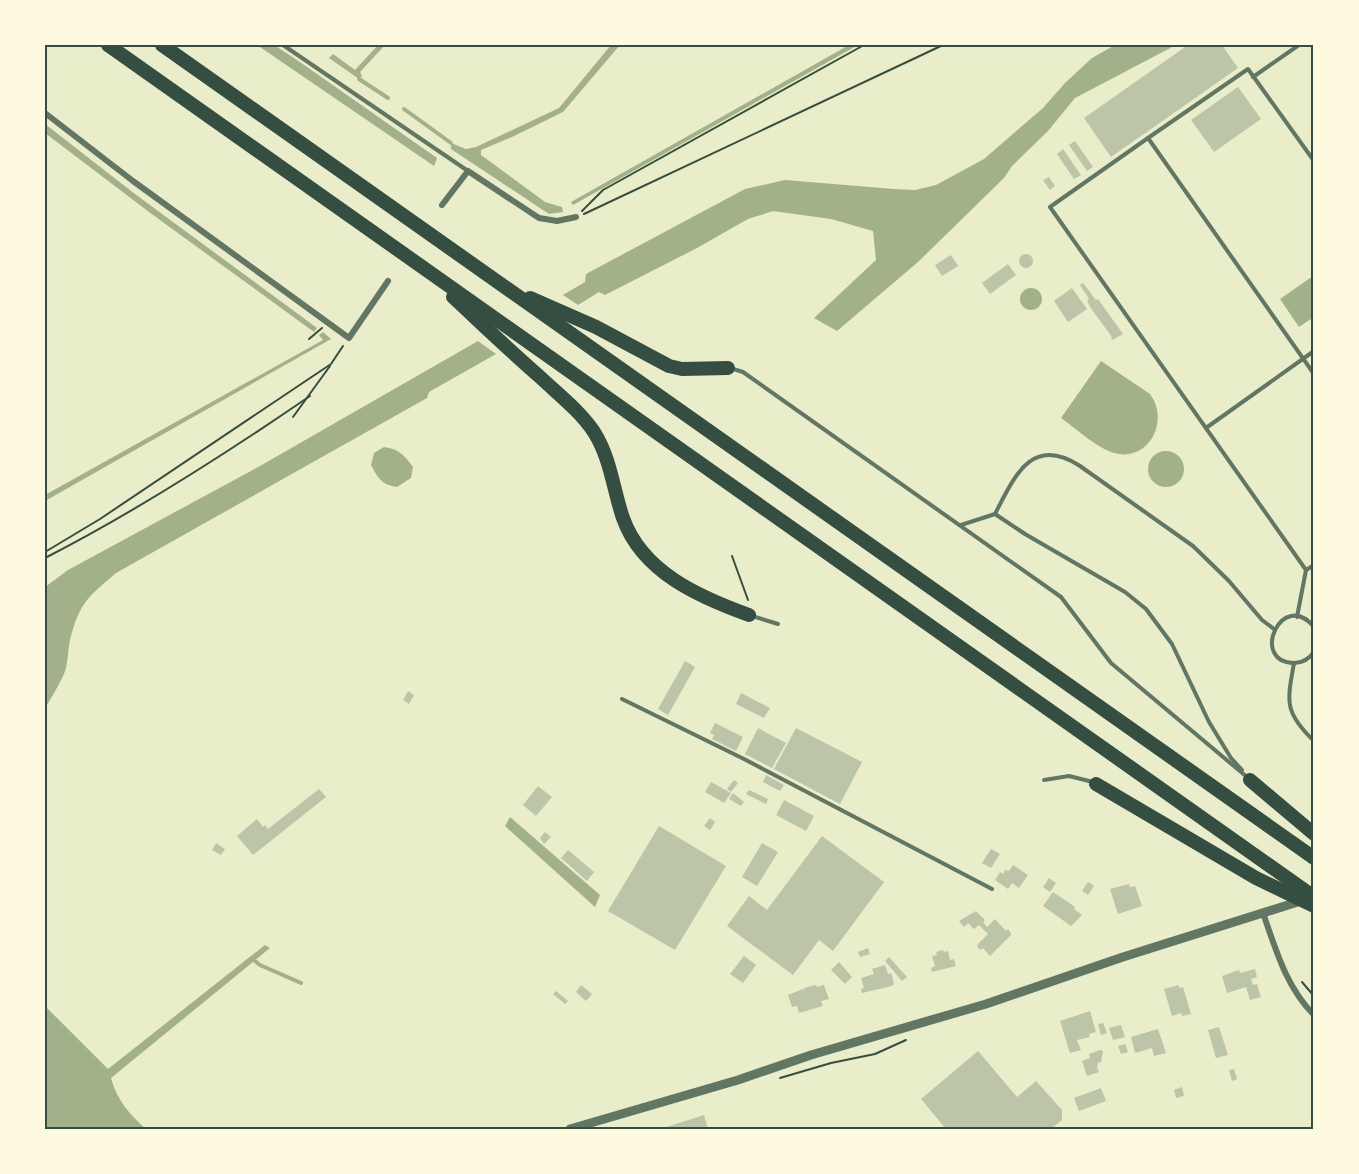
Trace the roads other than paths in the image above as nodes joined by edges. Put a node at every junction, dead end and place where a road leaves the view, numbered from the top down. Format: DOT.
graph roads {
  1 [pos="108,45"];
  2 [pos="162,45"];
  3 [pos="283,45"];
  4 [pos="1299,45"];
  5 [pos="1253,77"];
  6 [pos="45,113"];
  7 [pos="1148,138"];
  8 [pos="1314,161"];
  9 [pos="468,171"];
  10 [pos="442,205"];
  11 [pos="576,217"];
  12 [pos="414,261"];
  13 [pos="388,281"];
  14 [pos="504,286"];
  15 [pos="1314,351"];
  16 [pos="1304,359"];
  17 [pos="728,368"];
  18 [pos="1314,374"];
  19 [pos="1206,428"];
  20 [pos="995,514"];
  21 [pos="960,525"];
  22 [pos="1314,565"];
  23 [pos="1306,570"];
  24 [pos="751,616"];
  25 [pos="1297,617"];
  26 [pos="778,624"];
  27 [pos="1314,627"];
  28 [pos="1274,629"];
  29 [pos="1314,652"];
  30 [pos="1294,663"];
  31 [pos="622,699"];
  32 [pos="1314,741"];
  33 [pos="1044,780"];
  34 [pos="1250,780"];
  35 [pos="1096,784"];
  36 [pos="1314,834"];
  37 [pos="1314,858"];
  38 [pos="992,888"];
  39 [pos="1314,897"];
  40 [pos="1314,906"];
  41 [pos="1263,913"];
  42 [pos="1314,1016"];
  43 [pos="601,1125"];
  44 [pos="570,1129"];
  1 -- 12 [label="highway"];
  2 -- 14 [label="highway"];
  3 -- 9 [label="lane"];
  4 -- 5 [label="lane"];
  5 -- 7 [label="lane"];
  5 -- 8 [label="lane"];
  6 -- 13 [label="street"];
  7 -- 16 [label="lane"];
  7 -- 19 [label="lane"];
  9 -- 10 [label="street"];
  9 -- 11 [label="street"];
  12 -- 24 [label="highway"];
  12 -- 39 [label="highway"];
  14 -- 17 [label="highway"];
  14 -- 37 [label="highway"];
  15 -- 16 [label="lane"];
  16 -- 18 [label="lane"];
  16 -- 19 [label="lane"];
  17 -- 21 [label="lane"];
  19 -- 23 [label="lane"];
  20 -- 21 [label="lane"];
  20 -- 28 [label="lane"];
  20 -- 34 [label="lane"];
  21 -- 34 [label="lane"];
  22 -- 23 [label="lane"];
  23 -- 25 [label="lane"];
  24 -- 26 [label="lane"];
  25 -- 27 [label="lane"];
  25 -- 28 [label="lane"];
  28 -- 30 [label="lane"];
  29 -- 30 [label="lane"];
  30 -- 32 [label="lane"];
  31 -- 38 [label="lane"];
  33 -- 35 [label="lane"];
  34 -- 36 [label="highway"];
  35 -- 40 [label="highway"];
  39 -- 41 [label="street"];
  41 -- 42 [label="street"];
  41 -- 43 [label="street"];
  43 -- 44 [label="street"];
}
